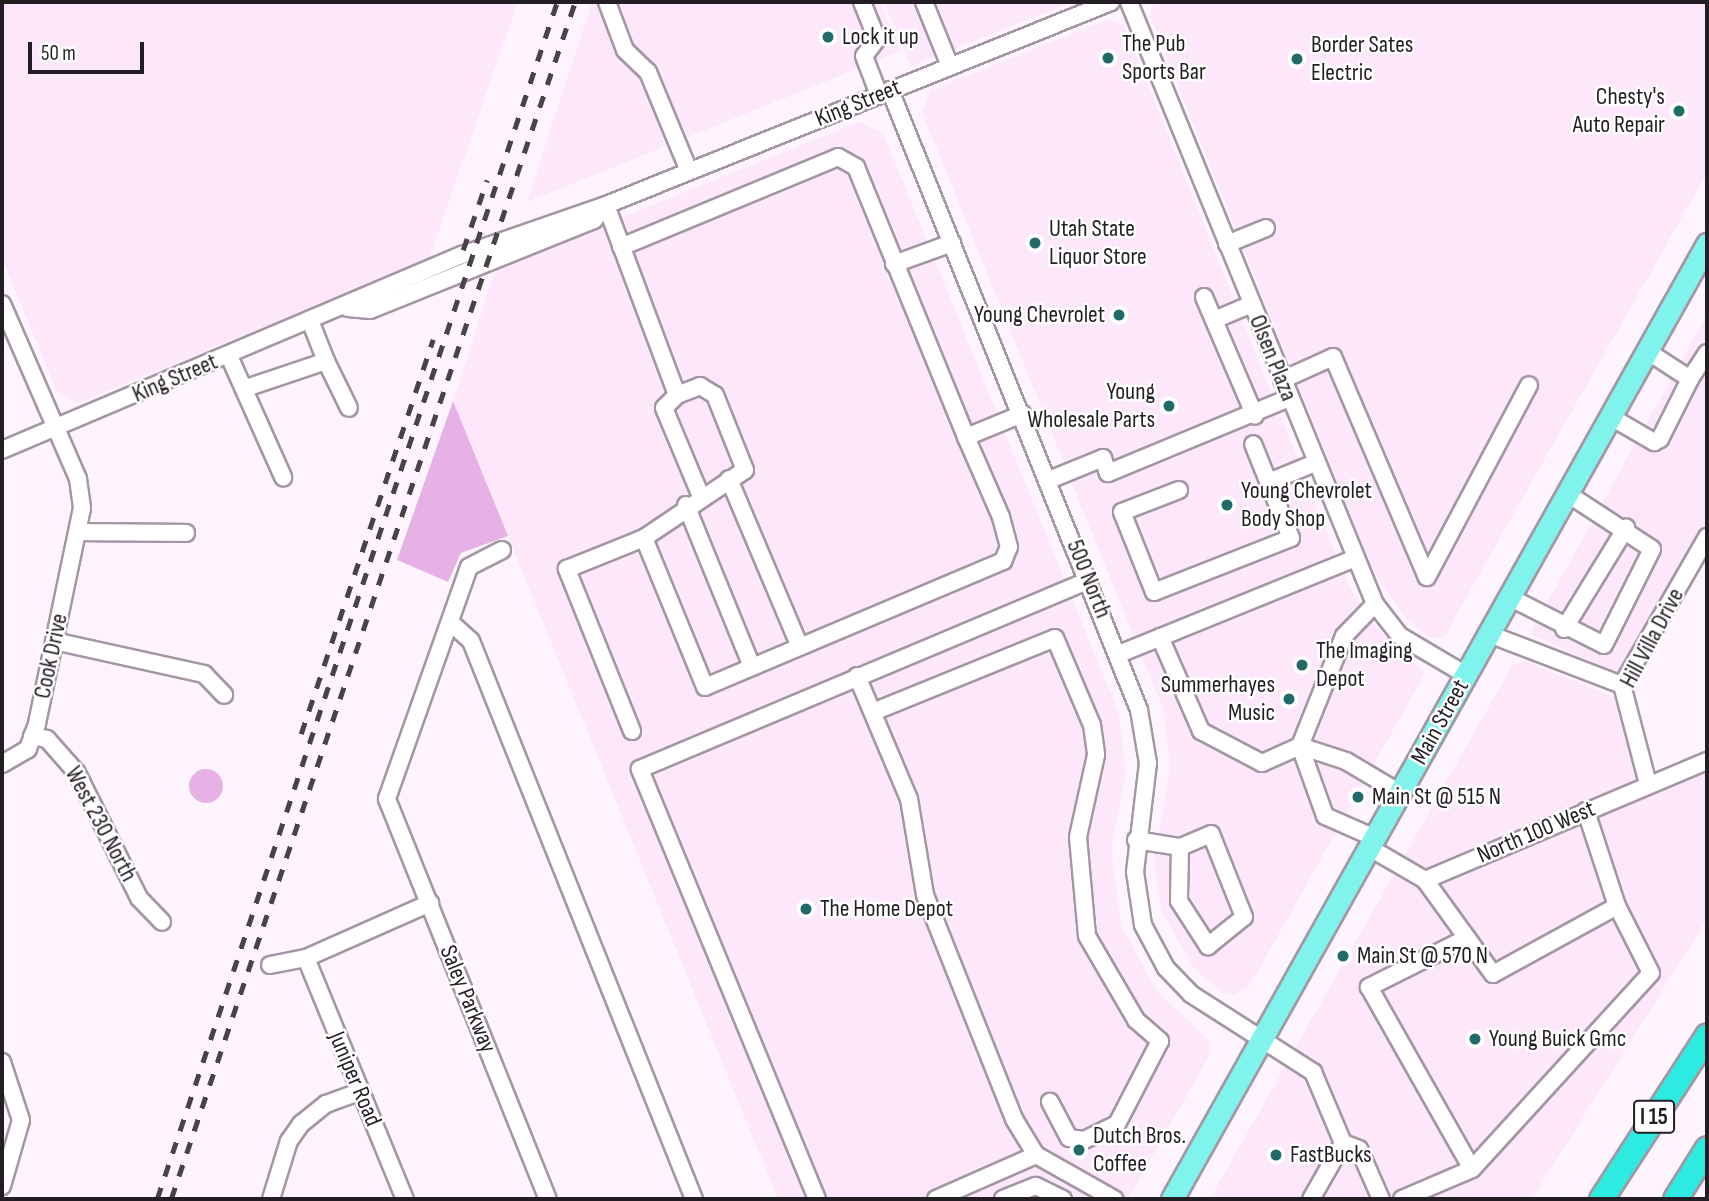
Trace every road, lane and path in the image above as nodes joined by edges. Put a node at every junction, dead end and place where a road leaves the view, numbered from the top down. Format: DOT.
graph roads {
  1 [pos="607,2"];
  2 [pos="862,2"];
  3 [pos="924,2"];
  4 [pos="1111,2"];
  5 [pos="1129,2"];
  6 [pos="950,66"];
  7 [pos="884,93"];
  8 [pos="689,171"];
  9 [pos="606,205"];
  10 [pos="1266,228"];
  11 [pos="952,243"];
  12 [pos="1227,244"];
  13 [pos="1707,244"];
  14 [pos="621,247"];
  15 [pos="894,264"];
  16 [pos="1204,297"];
  17 [pos="2,304"];
  18 [pos="1252,304"];
  19 [pos="1214,320"];
  20 [pos="311,323"];
  21 [pos="1647,351"];
  22 [pos="1707,353"];
  23 [pos="229,356"];
  24 [pos="326,361"];
  25 [pos="1690,379"];
  26 [pos="1282,380"];
  27 [pos="1529,385"];
  28 [pos="246,388"];
  29 [pos="677,395"];
  30 [pos="1289,398"];
  31 [pos="349,408"];
  32 [pos="1022,414"];
  33 [pos="1255,415"];
  34 [pos="1611,417"];
  35 [pos="55,428"];
  36 [pos="966,437"];
  37 [pos="1253,444"];
  38 [pos="2,450"];
  39 [pos="1315,463"];
  40 [pos="283,477"];
  41 [pos="729,479"];
  42 [pos="1048,480"];
  43 [pos="1269,482"];
  44 [pos="1180,490"];
  45 [pos="700,494"];
  46 [pos="1568,494"];
  47 [pos="686,505"];
  48 [pos="1626,528"];
  49 [pos="78,532"];
  50 [pos="186,533"];
  51 [pos="1707,537"];
  52 [pos="644,538"];
  53 [pos="502,550"];
  54 [pos="1353,559"];
  55 [pos="1089,580"];
  56 [pos="1509,597"];
  57 [pos="1375,604"];
  58 [pos="450,622"];
  59 [pos="1564,629"];
  60 [pos="1489,634"];
  61 [pos="1160,637"];
  62 [pos="54,641"];
  63 [pos="800,647"];
  64 [pos="1119,654"];
  65 [pos="752,667"];
  66 [pos="1466,675"];
  67 [pos="857,677"];
  68 [pos="1622,685"];
  69 [pos="224,695"];
  70 [pos="873,712"];
  71 [pos="632,731"];
  72 [pos="32,736"];
  73 [pos="1300,746"];
  74 [pos="1707,761"];
  75 [pos="2,764"];
  76 [pos="1648,784"];
  77 [pos="1400,793"];
  78 [pos="1586,811"];
  79 [pos="1136,840"];
  80 [pos="1373,843"];
  81 [pos="1180,847"];
  82 [pos="1425,880"];
  83 [pos="430,903"];
  84 [pos="1617,906"];
  85 [pos="162,922"];
  86 [pos="1467,938"];
  87 [pos="306,958"];
  88 [pos="270,965"];
  89 [pos="1707,1035"];
  90 [pos="1262,1038"];
  91 [pos="2,1062"];
  92 [pos="361,1091"];
  93 [pos="1050,1102"];
  94 [pos="1343,1143"];
  95 [pos="1707,1148"];
  96 [pos="1036,1155"];
  97 [pos="1472,1169"];
  98 [pos="2,1186"];
  99 [pos="271,1199"];
  100 [pos="405,1199"];
  101 [pos="548,1199"];
  102 [pos="694,1199"];
  103 [pos="817,1199"];
  104 [pos="936,1199"];
  105 [pos="1003,1199"];
  106 [pos="1063,1199"];
  107 [pos="1114,1199"];
  108 [pos="1172,1199"];
  109 [pos="1311,1199"];
  110 [pos="1381,1199"];
  111 [pos="1402,1199"];
  112 [pos="1601,1199"];
  113 [pos="1675,1199"];
  1 -- 8 [label="street"];
  2 -- 7 [label="street, 500 North"];
  3 -- 6 [label="street"];
  4 -- 6 [label="street, King Street"];
  5 -- 12 [label="street, Olsen Plaza"];
  6 -- 7 [label="street, King Street"];
  7 -- 8 [label="street, King Street"];
  7 -- 11 [label="street, 500 North"];
  8 -- 9 [label="street, King Street"];
  9 -- 14 [label="street"];
  9 -- 20 [label="street, King Street"];
  10 -- 12 [label="street"];
  11 -- 15 [label="street"];
  11 -- 32 [label="street, 500 North"];
  12 -- 18 [label="street, Olsen Plaza"];
  13 -- 21 [label="main road, Main Street"];
  14 -- 15 [label="street"];
  14 -- 29 [label="street"];
  15 -- 36 [label="street"];
  16 -- 19 [label="street"];
  17 -- 35 [label="street, Cook Drive"];
  18 -- 19 [label="street"];
  18 -- 26 [label="street, Olsen Plaza"];
  19 -- 33 [label="street"];
  20 -- 23 [label="street, King Street"];
  20 -- 24 [label="street"];
  21 -- 25 [label="street"];
  21 -- 34 [label="main road, Main Street"];
  22 -- 25 [label="street"];
  23 -- 28 [label="street"];
  23 -- 35 [label="street, King Street"];
  24 -- 28 [label="street"];
  24 -- 31 [label="street"];
  25 -- 34 [label="street"];
  26 -- 27 [label="street"];
  26 -- 30 [label="street, Olsen Plaza"];
  28 -- 40 [label="street"];
  29 -- 41 [label="street"];
  29 -- 45 [label="street"];
  30 -- 33 [label="street"];
  30 -- 39 [label="street, Olsen Plaza"];
  32 -- 36 [label="street"];
  32 -- 42 [label="street, 500 North"];
  33 -- 42 [label="street"];
  34 -- 46 [label="main road, Main Street"];
  35 -- 38 [label="street, King Street"];
  35 -- 49 [label="street, Cook Drive"];
  36 -- 63 [label="street"];
  37 -- 43 [label="street"];
  39 -- 43 [label="street"];
  39 -- 54 [label="street, Olsen Plaza"];
  41 -- 45 [label="street"];
  41 -- 63 [label="street"];
  42 -- 55 [label="street, 500 North"];
  43 -- 44 [label="street"];
  45 -- 47 [label="street"];
  46 -- 48 [label="street"];
  46 -- 56 [label="main road, Main Street"];
  47 -- 52 [label="street"];
  47 -- 65 [label="street"];
  48 -- 59 [label="street"];
  48 -- 59 [label="street"];
  49 -- 50 [label="street"];
  49 -- 62 [label="street, Cook Drive"];
  51 -- 68 [label="street, Hill Villa Drive"];
  52 -- 65 [label="street"];
  52 -- 71 [label="street"];
  53 -- 58 [label="street"];
  54 -- 57 [label="street, Olsen Plaza"];
  54 -- 61 [label="street"];
  55 -- 64 [label="street, 500 North"];
  55 -- 67 [label="street"];
  56 -- 59 [label="street"];
  56 -- 60 [label="main road, Main Street"];
  57 -- 66 [label="street, Olsen Plaza"];
  57 -- 73 [label="street"];
  58 -- 83 [label="street, Saley Parkway"];
  58 -- 102 [label="street"];
  60 -- 66 [label="main road, Main Street"];
  60 -- 68 [label="street"];
  61 -- 64 [label="street"];
  61 -- 73 [label="street"];
  62 -- 69 [label="street"];
  62 -- 72 [label="street, Cook Drive"];
  63 -- 65 [label="street"];
  64 -- 79 [label="street, 500 North"];
  66 -- 77 [label="main road, Main Street"];
  67 -- 70 [label="street"];
  67 -- 103 [label="street"];
  68 -- 76 [label="street, Hill Villa Drive"];
  70 -- 93 [label="street"];
  70 -- 96 [label="street"];
  72 -- 75 [label="street, Cook Drive"];
  72 -- 85 [label="street, West 230 North"];
  73 -- 77 [label="street"];
  73 -- 80 [label="street"];
  74 -- 76 [label="street, North 100 West"];
  76 -- 78 [label="street, North 100 West"];
  77 -- 80 [label="main road, Main Street"];
  78 -- 82 [label="street, North 100 West"];
  78 -- 84 [label="street"];
  79 -- 81 [label="street"];
  79 -- 90 [label="street, 500 North"];
  80 -- 82 [label="street"];
  80 -- 90 [label="main road, Main Street"];
  81 -- 81 [label="street"];
  82 -- 86 [label="street"];
  83 -- 87 [label="street"];
  83 -- 101 [label="street, Saley Parkway"];
  84 -- 86 [label="street"];
  84 -- 97 [label="street"];
  86 -- 97 [label="street"];
  87 -- 88 [label="street"];
  87 -- 92 [label="street, Juniper Road"];
  89 -- 112 [label="highway, I 15"];
  90 -- 94 [label="street, 500 North"];
  90 -- 108 [label="main road, Main Street"];
  91 -- 98 [label="street"];
  92 -- 99 [label="street"];
  92 -- 100 [label="street, Juniper Road"];
  94 -- 109 [label="street"];
  94 -- 110 [label="street"];
  95 -- 113 [label="highway, I 15"];
  96 -- 104 [label="street"];
  96 -- 107 [label="street"];
  97 -- 111 [label="street"];
  105 -- 106 [label="street"];
}
